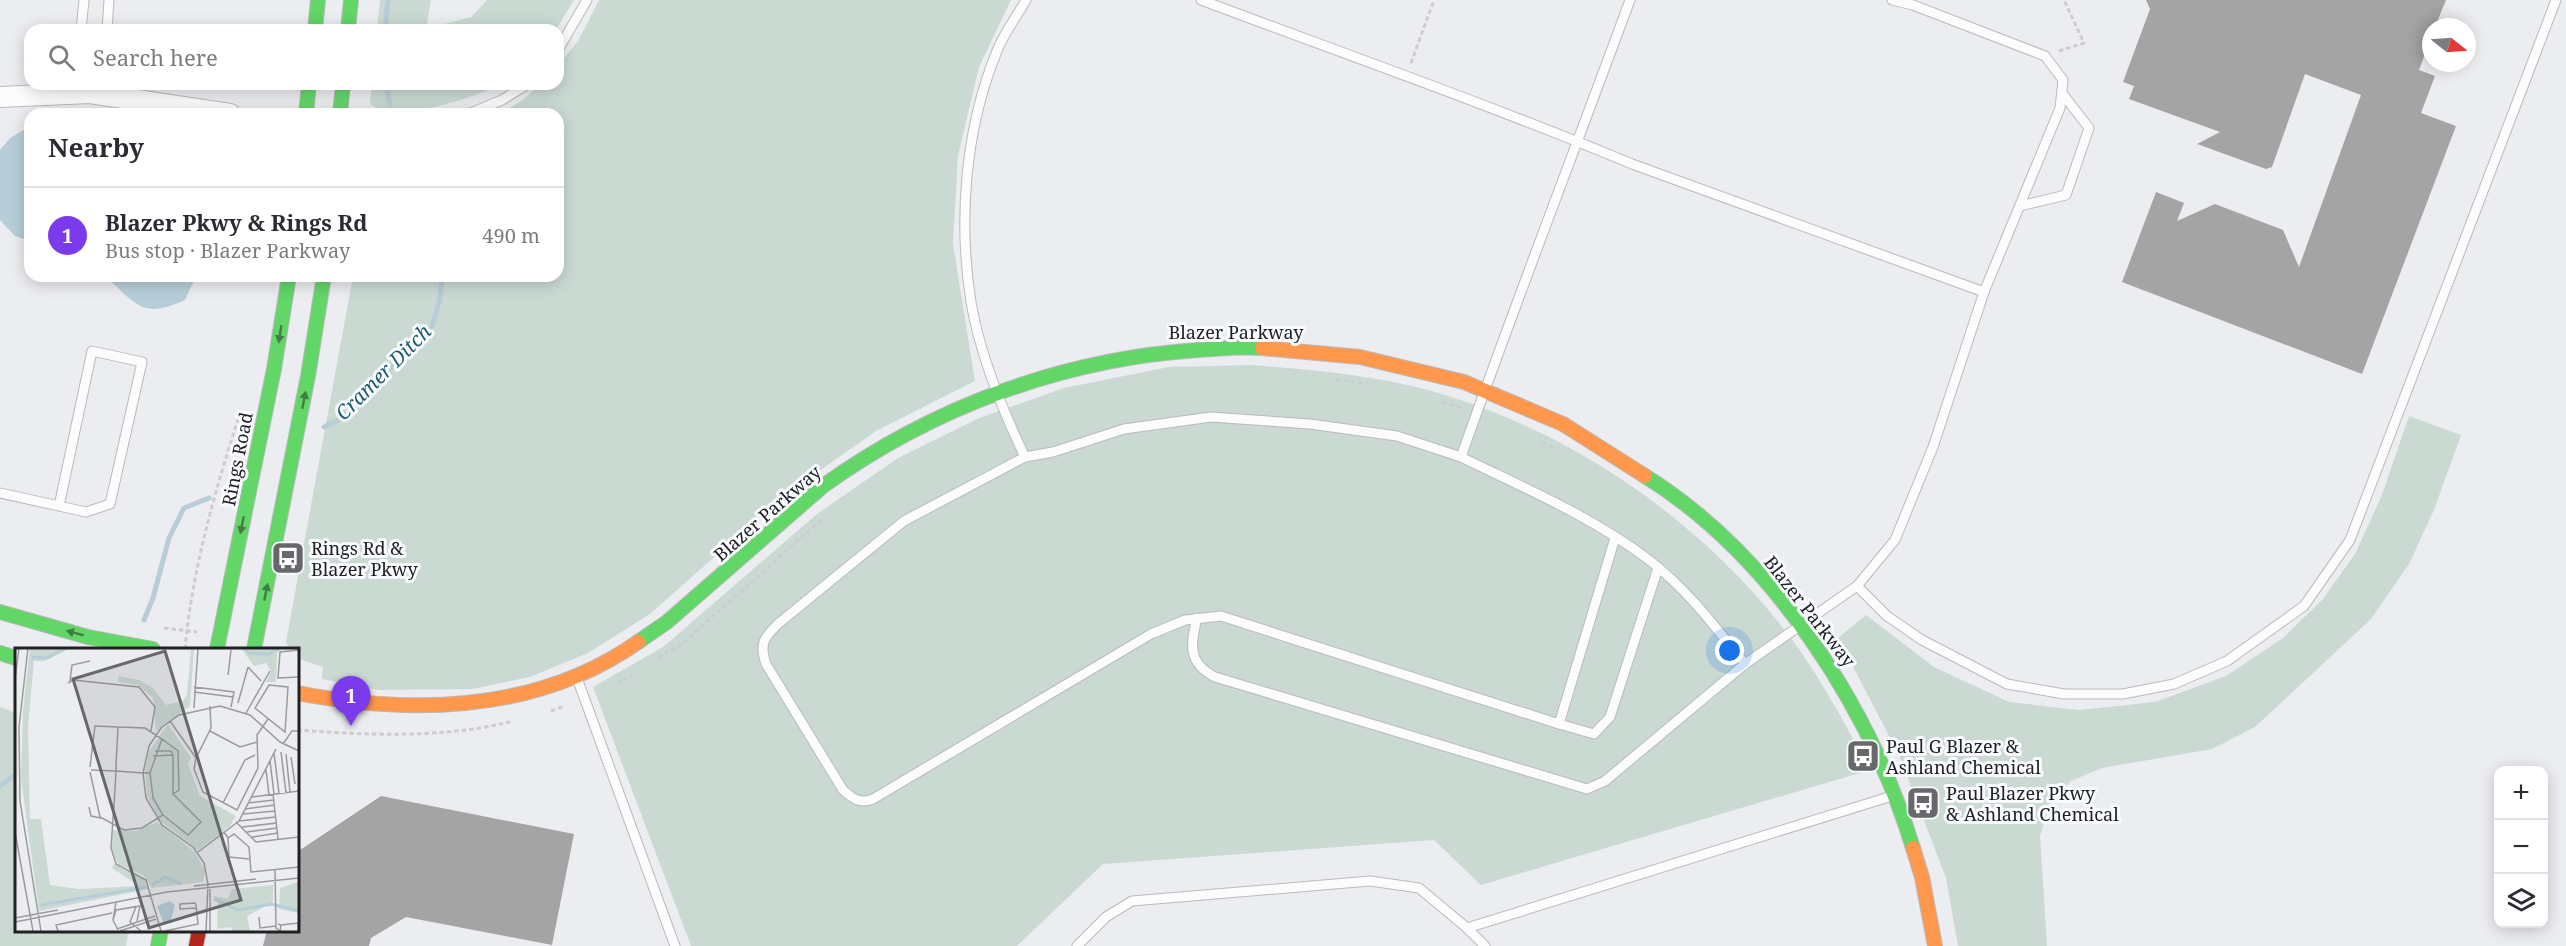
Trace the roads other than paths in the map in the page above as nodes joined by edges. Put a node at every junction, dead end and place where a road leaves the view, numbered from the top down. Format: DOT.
graph roads {
  1 [pos="84,0"];
  2 [pos="109,0"];
  3 [pos="318,0"];
  4 [pos="351,0"];
  5 [pos="587,0"];
  6 [pos="1026,0"];
  7 [pos="1201,0"];
  8 [pos="1630,0"];
  9 [pos="1892,0"];
  10 [pos="2556,0"];
  11 [pos="82,24"];
  12 [pos="107,24"];
  13 [pos="316,24"];
  14 [pos="349,24"];
  15 [pos="564,40"];
  16 [pos="55,90"];
  17 [pos="102,90"];
  18 [pos="308,90"];
  19 [pos="342,90"];
  20 [pos="518,90"];
  21 [pos="2062,93"];
  22 [pos="0,97"];
  23 [pos="198,108"];
  24 [pos="307,108"];
  25 [pos="341,108"];
  26 [pos="483,108"];
  27 [pos="1578,141"];
  28 [pos="2020,206"];
  29 [pos="288,282"];
  30 [pos="323,282"];
  31 [pos="1984,292"];
  32 [pos="1485,390"];
  33 [pos="996,391"];
  34 [pos="1025,457"];
  35 [pos="1461,457"];
  36 [pos="0,493"];
  37 [pos="59,506"];
  38 [pos="1615,538"];
  39 [pos="1658,568"];
  40 [pos="1857,586"];
  41 [pos="0,612"];
  42 [pos="1197,618"];
  43 [pos="1801,625"];
  44 [pos="148,648"];
  45 [pos="217,648"];
  46 [pos="254,648"];
  47 [pos="0,653"];
  48 [pos="15,658"];
  49 [pos="1745,664"];
  50 [pos="577,678"];
  51 [pos="298,693"];
  52 [pos="1559,724"];
  53 [pos="1897,795"];
  54 [pos="1467,928"];
  55 [pos="161,931"];
  56 [pos="199,931"];
  57 [pos="158,946"];
  58 [pos="196,946"];
  59 [pos="675,946"];
  60 [pos="1077,946"];
  61 [pos="1485,946"];
  62 [pos="1935,946"];
  1 -- 11 [label="lane"];
  2 -- 12 [label="lane"];
  3 -- 13 [label="street"];
  4 -- 14 [label="street"];
  5 -- 15 [label="lane"];
  6 -- 33 [label="lane"];
  7 -- 27 [label="lane"];
  8 -- 27 [label="lane"];
  9 -- 21 [label="lane"];
  10 -- 40 [label="lane"];
  16 -- 22 [label="street"];
  17 -- 23 [label="street"];
  18 -- 24 [label="street"];
  19 -- 25 [label="street"];
  20 -- 26 [label="lane"];
  21 -- 28 [label="lane"];
  21 -- 28 [label="lane"];
  27 -- 31 [label="lane"];
  27 -- 32 [label="lane"];
  28 -- 31 [label="lane"];
  29 -- 45 [label="street, Rings Road, one-way"];
  46 -- 30 [label="street, one-way"];
  31 -- 40 [label="lane"];
  32 -- 33 [label="street, Blazer Parkway"];
  32 -- 35 [label="lane"];
  32 -- 43 [label="street, Blazer Parkway"];
  33 -- 34 [label="lane"];
  33 -- 50 [label="street, Blazer Parkway"];
  34 -- 35 [label="lane"];
  34 -- 42 [label="lane"];
  35 -- 38 [label="lane"];
  36 -- 37 [label="lane"];
  37 -- 37 [label="lane"];
  38 -- 39 [label="lane"];
  38 -- 52 [label="lane"];
  39 -- 49 [label="lane"];
  39 -- 52 [label="lane"];
  40 -- 43 [label="lane"];
  44 -- 41 [label="street, one-way"];
  42 -- 49 [label="lane"];
  42 -- 52 [label="lane"];
  43 -- 49 [label="lane"];
  43 -- 53 [label="street, Blazer Parkway"];
  47 -- 48 [label="street"];
  50 -- 51 [label="street, Blazer Parkway"];
  50 -- 59 [label="lane"];
  53 -- 54 [label="lane"];
  53 -- 62 [label="street, Blazer Parkway"];
  54 -- 60 [label="lane"];
  54 -- 61 [label="lane"];
  55 -- 57 [label="street"];
  56 -- 58 [label="street"];
}
